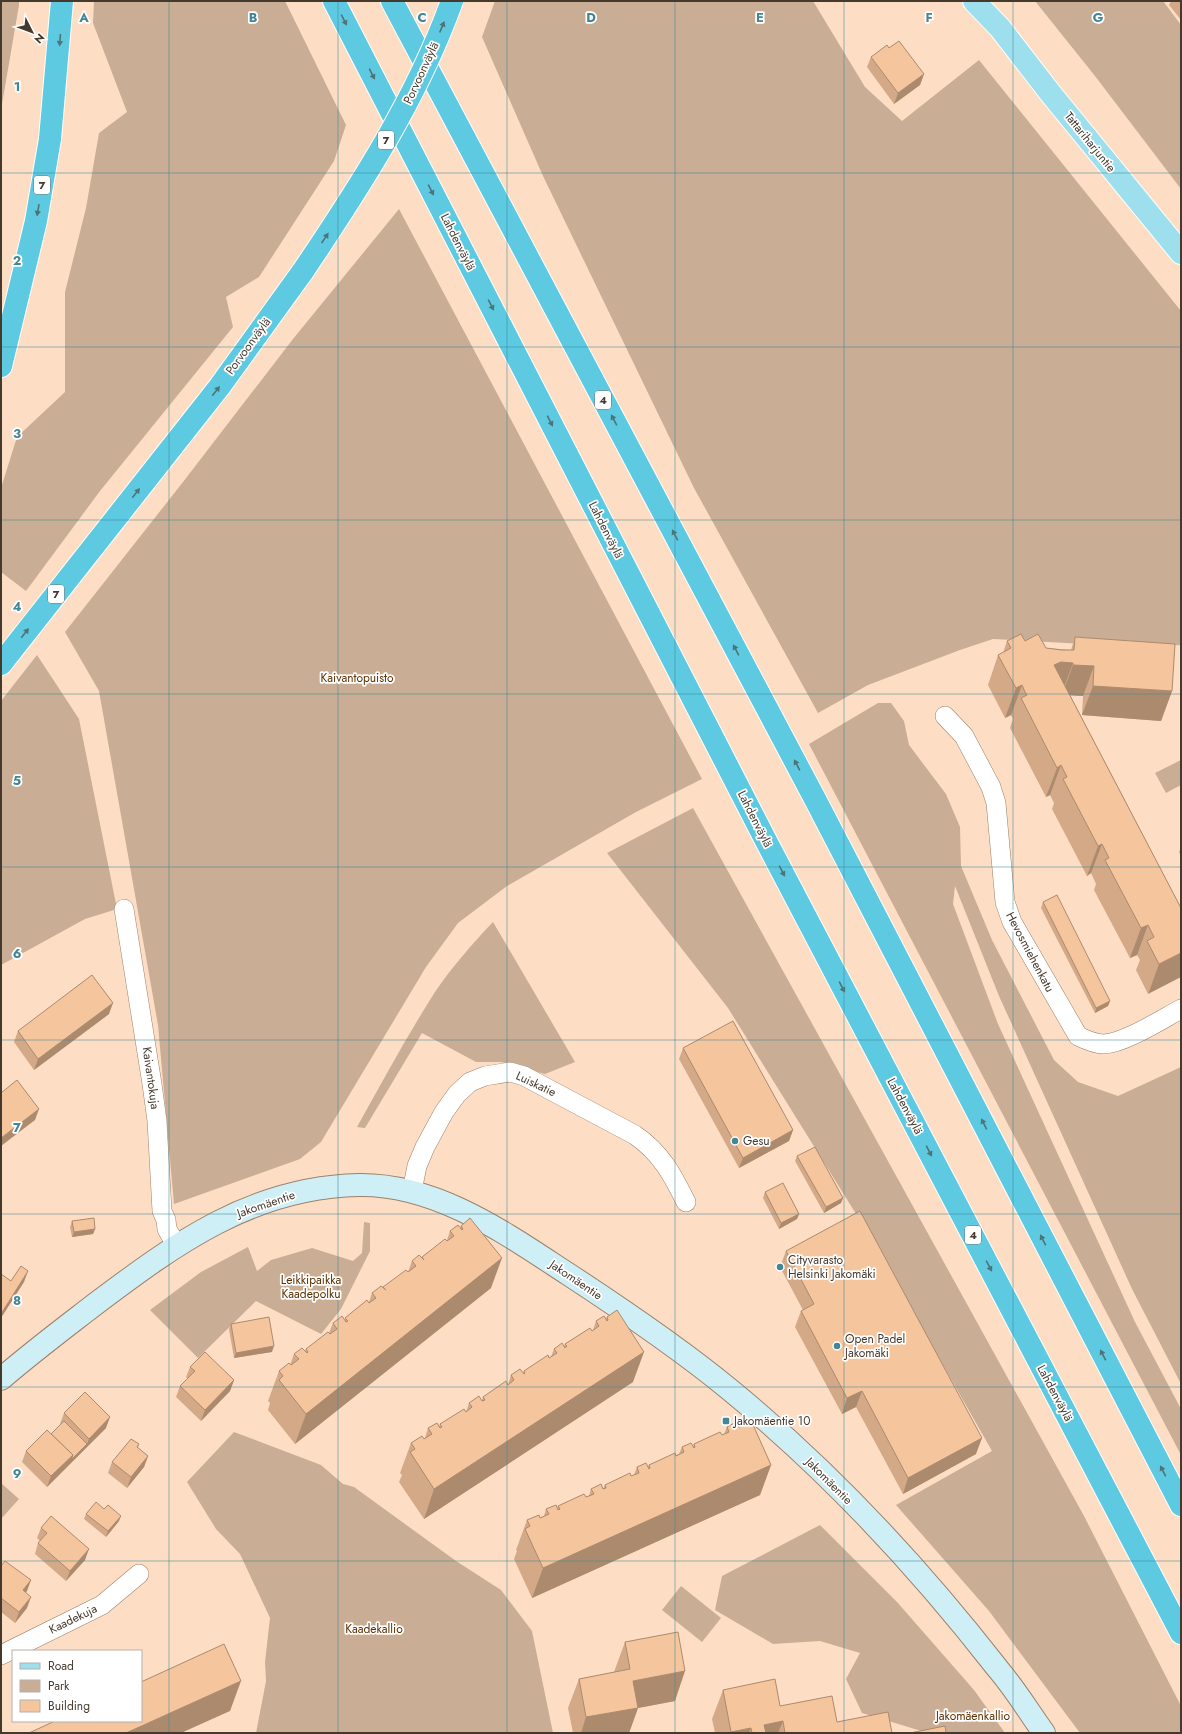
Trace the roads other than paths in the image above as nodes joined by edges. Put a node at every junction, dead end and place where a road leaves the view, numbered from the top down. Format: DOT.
graph roads {
  1 [pos="62,1"];
  2 [pos="334,1"];
  3 [pos="392,1"];
  4 [pos="452,1"];
  5 [pos="974,1"];
  6 [pos="985,1"];
  7 [pos="1000,28"];
  8 [pos="1181,253"];
  9 [pos="1,366"];
  10 [pos="1,664"];
  11 [pos="945,716"];
  12 [pos="124,909"];
  13 [pos="1181,1009"];
  14 [pos="412,1191"];
  15 [pos="686,1202"];
  16 [pos="176,1245"];
  17 [pos="1,1379"];
  18 [pos="1181,1505"];
  19 [pos="139,1574"];
  20 [pos="1181,1633"];
  21 [pos="1,1655"];
  22 [pos="1044,1733"];
  1 -- 9 [label="highway, 7, one-way"];
  2 -- 20 [label="highway, Lahdenväylä / 4, one-way"];
  18 -- 3 [label="highway, 4, one-way"];
  10 -- 4 [label="highway, Porvoonväylä / 7, one-way, bridge"];
  5 -- 7 [label="main road, Tattariharjuntie"];
  6 -- 7 [label="main road, Tattariharjuntie"];
  7 -- 8 [label="main road, Tattariharjuntie"];
  11 -- 13 [label="street, Hevosmiehenkatu"];
  12 -- 16 [label="street, Kaivantokuja"];
  14 -- 15 [label="street, Luiskatie"];
  14 -- 16 [label="street, Jakomäentie"];
  14 -- 22 [label="street, Jakomäentie"];
  16 -- 17 [label="street, Jakomäentie"];
  19 -- 21 [label="street, Kaadekuja"];
}
